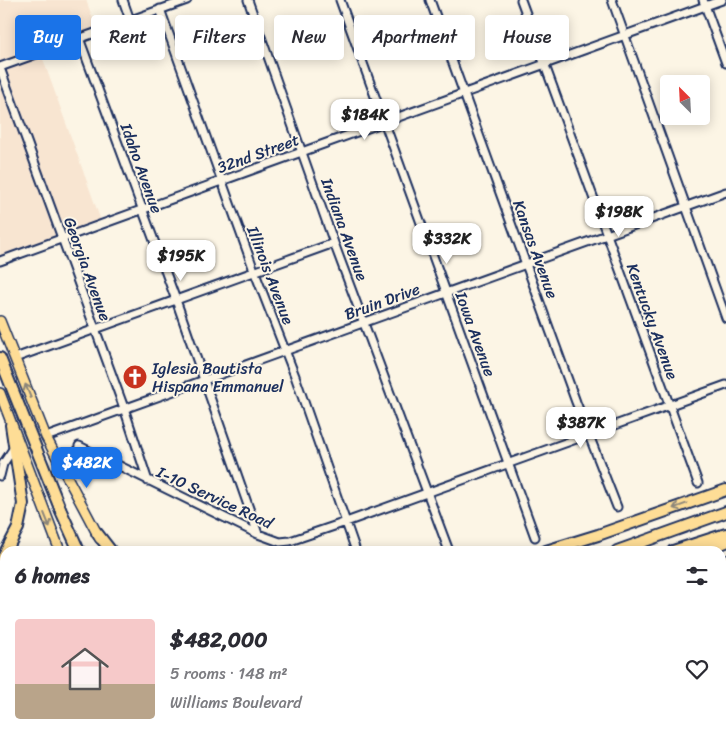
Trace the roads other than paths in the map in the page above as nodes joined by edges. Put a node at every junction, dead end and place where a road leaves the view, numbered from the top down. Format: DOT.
graph roads {
  1 [pos="122,0"];
  2 [pos="187,0"];
  3 [pos="248,0"];
  4 [pos="340,0"];
  5 [pos="430,0"];
  6 [pos="521,0"];
  7 [pos="612,0"];
  8 [pos="722,0"];
  9 [pos="704,3"];
  10 [pos="160,9"];
  11 [pos="128,15"];
  12 [pos="144,15"];
  13 [pos="625,35"];
  14 [pos="81,43"];
  15 [pos="19,60"];
  16 [pos="726,63"];
  17 [pos="544,64"];
  18 [pos="0,67"];
  19 [pos="465,93"];
  20 [pos="385,122"];
  21 [pos="302,152"];
  22 [pos="221,181"];
  23 [pos="726,192"];
  24 [pos="686,206"];
  25 [pos="143,209"];
  26 [pos="606,235"];
  27 [pos="62,238"];
  28 [pos="334,243"];
  29 [pos="0,261"];
  30 [pos="527,264"];
  31 [pos="255,273"];
  32 [pos="446,293"];
  33 [pos="176,300"];
  34 [pos="726,318"];
  35 [pos="0,322"];
  36 [pos="364,322"];
  37 [pos="95,329"];
  38 [pos="286,350"];
  39 [pos="0,358"];
  40 [pos="15,358"];
  41 [pos="204,379"];
  42 [pos="726,385"];
  43 [pos="0,393"];
  44 [pos="670,405"];
  45 [pos="124,408"];
  46 [pos="11,425"];
  47 [pos="588,434"];
  48 [pos="46,437"];
  49 [pos="15,446"];
  50 [pos="79,446"];
  51 [pos="509,463"];
  52 [pos="0,476"];
  53 [pos="148,481"];
  54 [pos="698,483"];
  55 [pos="726,490"];
  56 [pos="428,492"];
  57 [pos="617,507"];
  58 [pos="726,512"];
  59 [pos="346,522"];
  60 [pos="98,533"];
  61 [pos="258,534"];
  62 [pos="726,534"];
  63 [pos="535,537"];
  64 [pos="9,546"];
  65 [pos="58,546"];
  66 [pos="77,546"];
  67 [pos="103,546"];
  68 [pos="107,546"];
  69 [pos="354,546"];
  70 [pos="447,546"];
  71 [pos="563,546"];
  72 [pos="631,546"];
  73 [pos="689,546"];
  1 -- 11 [label="street"];
  2 -- 10 [label="street"];
  3 -- 21 [label="street, Indiana Avenue"];
  4 -- 20 [label="street, Iowa Avenue"];
  5 -- 19 [label="street, Kansas Avenue"];
  6 -- 17 [label="street, Kentucky Avenue"];
  7 -- 13 [label="street"];
  8 -- 9 [label="street, 32nd Street"];
  9 -- 13 [label="street, 32nd Street"];
  9 -- 16 [label="street"];
  10 -- 12 [label="street"];
  10 -- 22 [label="street, Illinois Avenue"];
  13 -- 17 [label="street, 32nd Street"];
  13 -- 24 [label="street"];
  14 -- 25 [label="street, Idaho Avenue"];
  15 -- 18 [label="street"];
  17 -- 19 [label="street, 32nd Street"];
  17 -- 26 [label="street, Kentucky Avenue"];
  18 -- 27 [label="street, Georgia Avenue"];
  19 -- 20 [label="street, 32nd Street"];
  19 -- 30 [label="street, Kansas Avenue"];
  20 -- 21 [label="street, 32nd Street"];
  20 -- 32 [label="street, Iowa Avenue"];
  21 -- 22 [label="street, 32nd Street"];
  21 -- 28 [label="street, Indiana Avenue"];
  22 -- 25 [label="street, 32nd Street"];
  22 -- 31 [label="street, Illinois Avenue"];
  23 -- 24 [label="street, Bruin Drive"];
  24 -- 26 [label="street, Bruin Drive"];
  24 -- 34 [label="street"];
  25 -- 27 [label="street, 32nd Street"];
  25 -- 33 [label="street, Idaho Avenue"];
  26 -- 30 [label="street, Bruin Drive"];
  26 -- 44 [label="street, Kentucky Avenue"];
  27 -- 29 [label="street, 32nd Street"];
  27 -- 37 [label="street, Georgia Avenue"];
  28 -- 31 [label="street"];
  28 -- 36 [label="street, Indiana Avenue"];
  30 -- 32 [label="street, Bruin Drive"];
  30 -- 47 [label="street, Kansas Avenue"];
  31 -- 33 [label="street"];
  31 -- 38 [label="street, Illinois Avenue"];
  32 -- 36 [label="street, Bruin Drive"];
  32 -- 51 [label="street, Iowa Avenue"];
  33 -- 37 [label="street"];
  33 -- 41 [label="street, Idaho Avenue"];
  35 -- 40 [label="main road"];
  36 -- 38 [label="street, Bruin Drive"];
  36 -- 56 [label="street, Indiana Avenue"];
  37 -- 40 [label="street"];
  37 -- 45 [label="street, Georgia Avenue"];
  38 -- 41 [label="street, Bruin Drive"];
  38 -- 59 [label="street, Illinois Avenue"];
  39 -- 66 [label="highway"];
  48 -- 40 [label="main road, one-way"];
  41 -- 45 [label="street, Bruin Drive"];
  41 -- 61 [label="street, Idaho Avenue"];
  42 -- 44 [label="street, I-10 Service Road"];
  43 -- 46 [label="main road"];
  44 -- 47 [label="street, I-10 Service Road"];
  44 -- 54 [label="street, Kentucky Avenue"];
  45 -- 48 [label="street, Bruin Drive"];
  45 -- 53 [label="street, Georgia Avenue"];
  46 -- 49 [label="highway"];
  46 -- 65 [label="main road, one-way"];
  47 -- 51 [label="street, I-10 Service Road"];
  47 -- 57 [label="street, Kansas Avenue"];
  48 -- 60 [label="main road"];
  49 -- 52 [label="street"];
  49 -- 64 [label="highway"];
  50 -- 53 [label="street, I-10 Service Road"];
  51 -- 56 [label="street, I-10 Service Road"];
  51 -- 63 [label="street, Iowa Avenue"];
  53 -- 61 [label="street, I-10 Service Road"];
  55 -- 71 [label="highway, one-way"];
  56 -- 59 [label="street, I-10 Service Road"];
  56 -- 70 [label="street, Indiana Avenue"];
  58 -- 72 [label="highway"];
  59 -- 61 [label="street, I-10 Service Road"];
  59 -- 69 [label="street, Illinois Avenue"];
  60 -- 67 [label="main road"];
  60 -- 68 [label="highway"];
  62 -- 73 [label="highway"];
}
